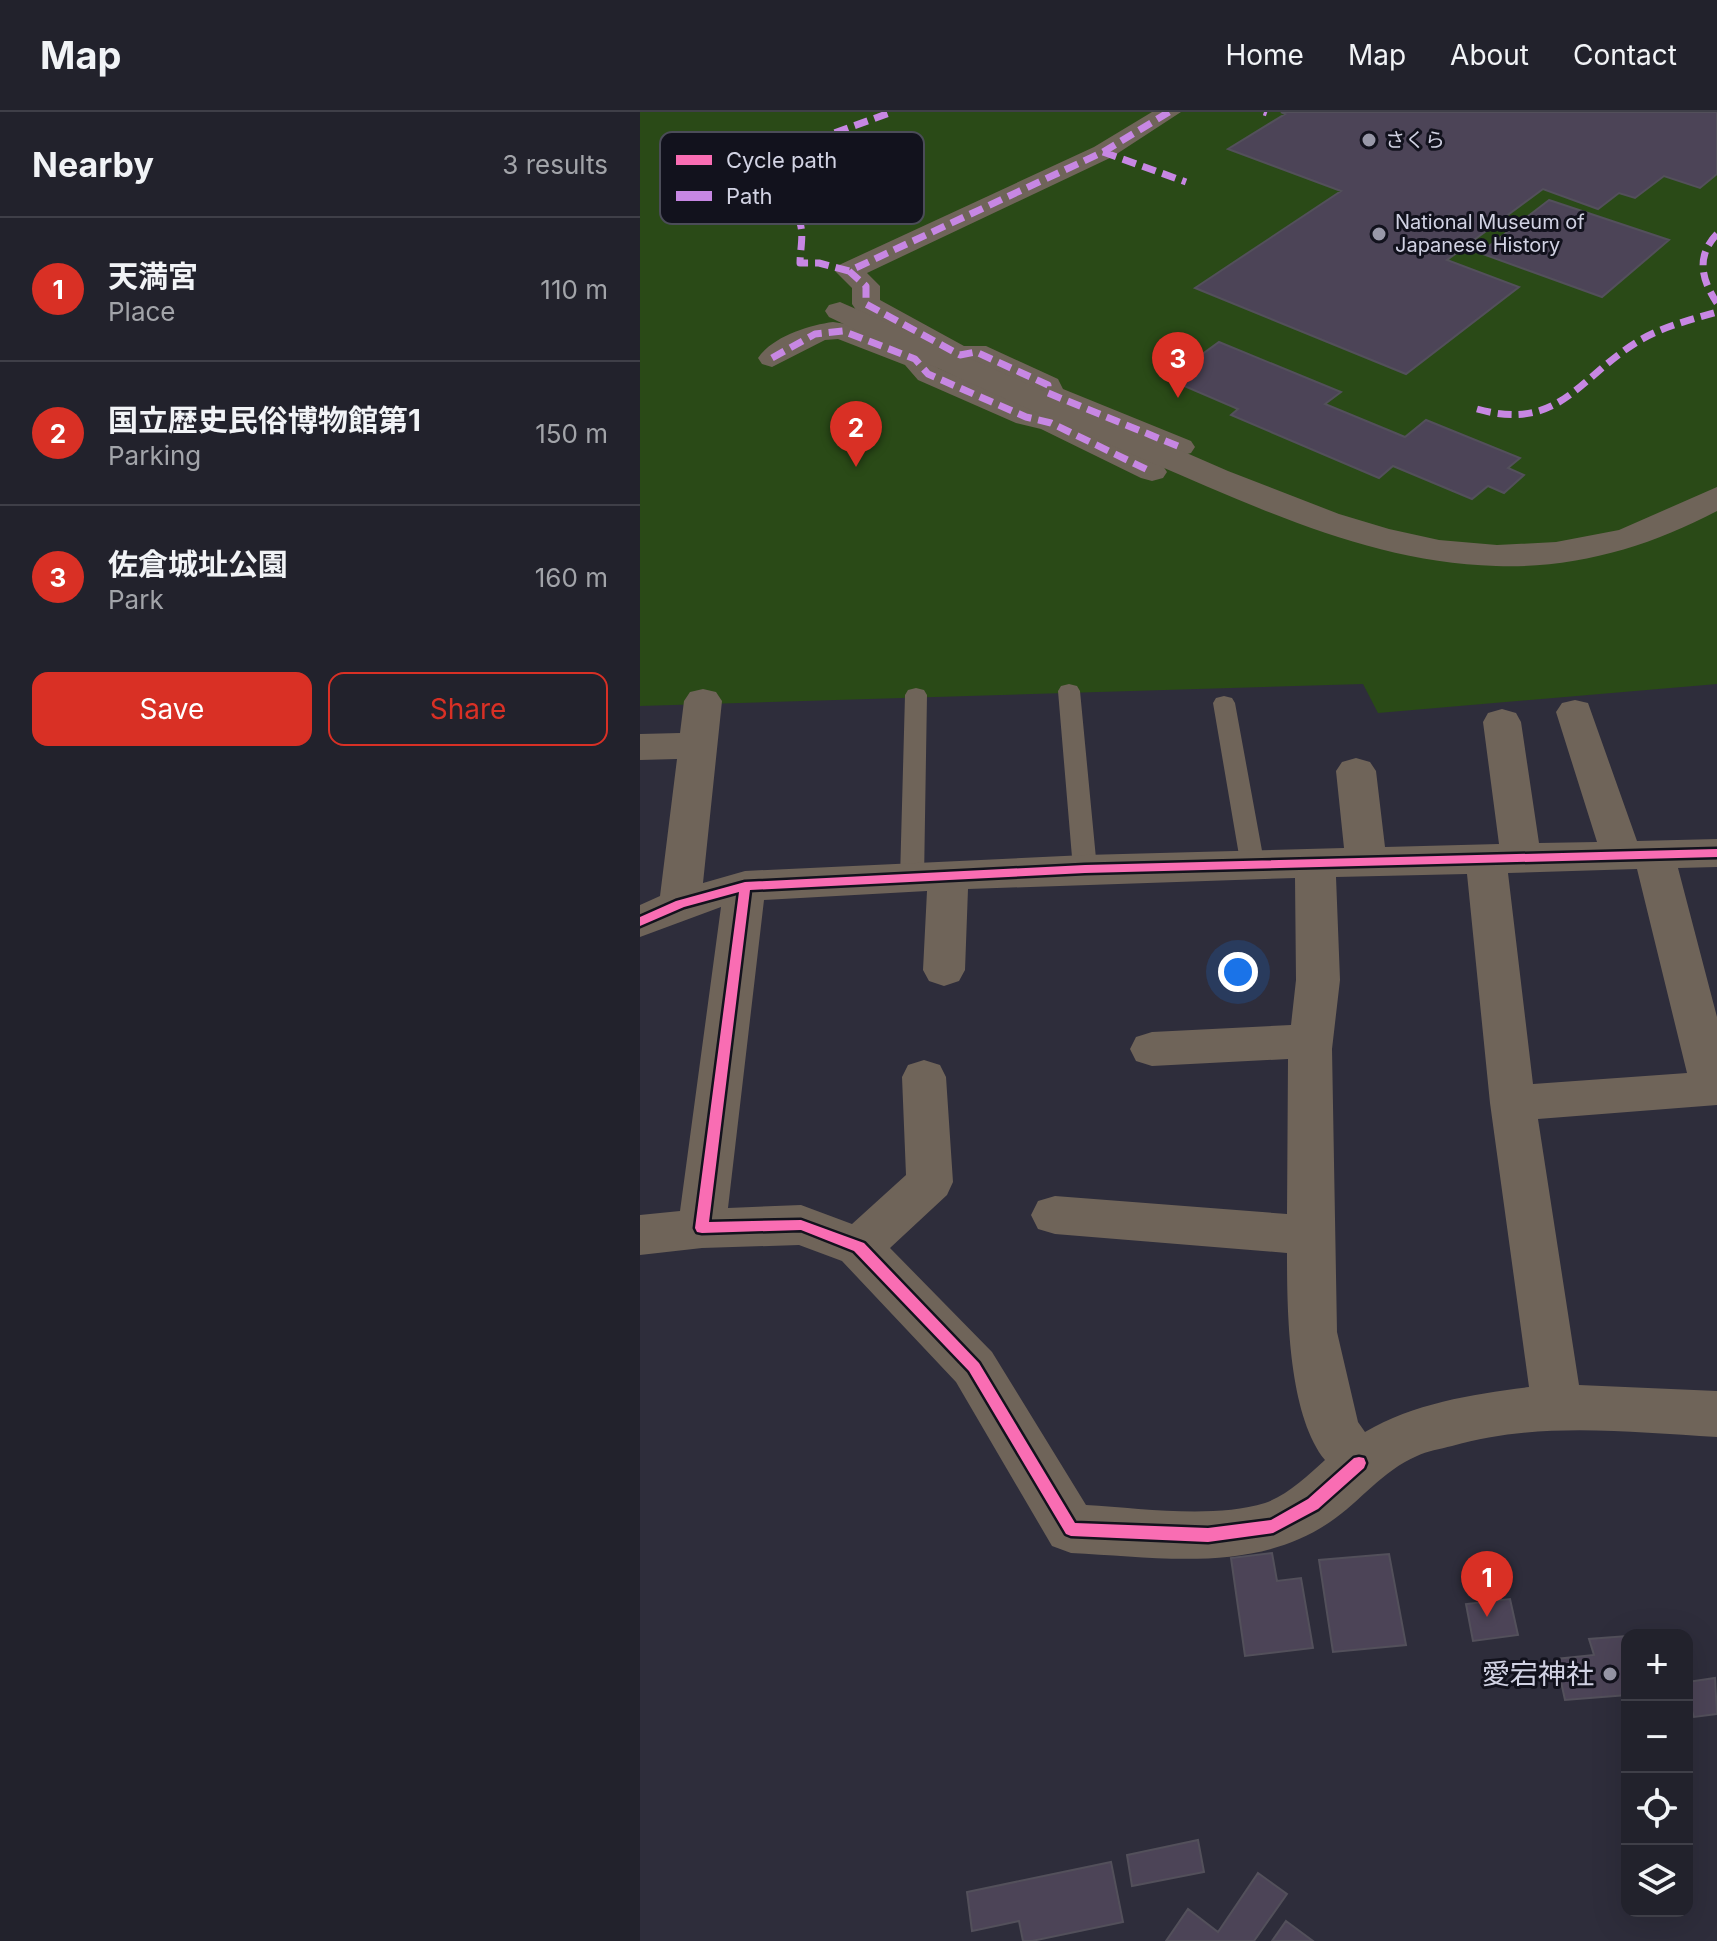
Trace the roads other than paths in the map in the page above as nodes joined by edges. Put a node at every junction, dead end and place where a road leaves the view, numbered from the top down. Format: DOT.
graph roads {
  1 [pos="1169,112"];
  2 [pos="840,311"];
  3 [pos="772,358"];
  4 [pos="1180,447"];
  5 [pos="1152,472"];
  6 [pos="1717,497"];
  7 [pos="1069,691"];
  8 [pos="916,695"];
  9 [pos="703,701"];
  10 [pos="1224,703"];
  11 [pos="1575,712"];
  12 [pos="1502,722"];
  13 [pos="697,745"];
  14 [pos="640,747"];
  15 [pos="1356,771"];
  16 [pos="1717,853"];
  17 [pos="1638,854"];
  18 [pos="1504,859"];
  19 [pos="1366,863"];
  20 [pos="1315,865"];
  21 [pos="1253,867"];
  22 [pos="1085,869"];
  23 [pos="930,878"];
  24 [pos="745,886"];
  25 [pos="680,904"];
  26 [pos="640,922"];
  27 [pos="944,970"];
  28 [pos="1311,1041"];
  29 [pos="1152,1049"];
  30 [pos="924,1077"];
  31 [pos="1715,1088"];
  32 [pos="1513,1103"];
  33 [pos="1055,1215"];
  34 [pos="702,1228"];
  35 [pos="640,1235"];
  36 [pos="1310,1235"];
  37 [pos="859,1247"];
  38 [pos="1557,1406"];
  39 [pos="1717,1414"];
  40 [pos="1359,1463"];
  1 -- 4 [label="street"];
  2 -- 6 [label="street"];
  3 -- 5 [label="street"];
  7 -- 22 [label="lane"];
  8 -- 23 [label="lane"];
  9 -- 13 [label="street"];
  10 -- 21 [label="lane"];
  11 -- 17 [label="street"];
  12 -- 18 [label="street"];
  13 -- 14 [label="street"];
  13 -- 25 [label="street"];
  15 -- 19 [label="street"];
  16 -- 17 [label="street"];
  17 -- 18 [label="street"];
  17 -- 31 [label="street"];
  18 -- 19 [label="street"];
  18 -- 32 [label="street"];
  19 -- 20 [label="street"];
  20 -- 21 [label="street"];
  20 -- 28 [label="street"];
  21 -- 22 [label="street"];
  22 -- 23 [label="street"];
  23 -- 24 [label="street"];
  23 -- 27 [label="street"];
  24 -- 25 [label="street"];
  24 -- 34 [label="street"];
  25 -- 26 [label="street"];
  28 -- 29 [label="street"];
  28 -- 36 [label="street"];
  30 -- 37 [label="street"];
  31 -- 32 [label="street"];
  32 -- 38 [label="street"];
  33 -- 36 [label="street"];
  34 -- 35 [label="street"];
  34 -- 37 [label="street"];
  36 -- 40 [label="street"];
  37 -- 40 [label="street"];
  38 -- 39 [label="street"];
  38 -- 40 [label="street"];
}
